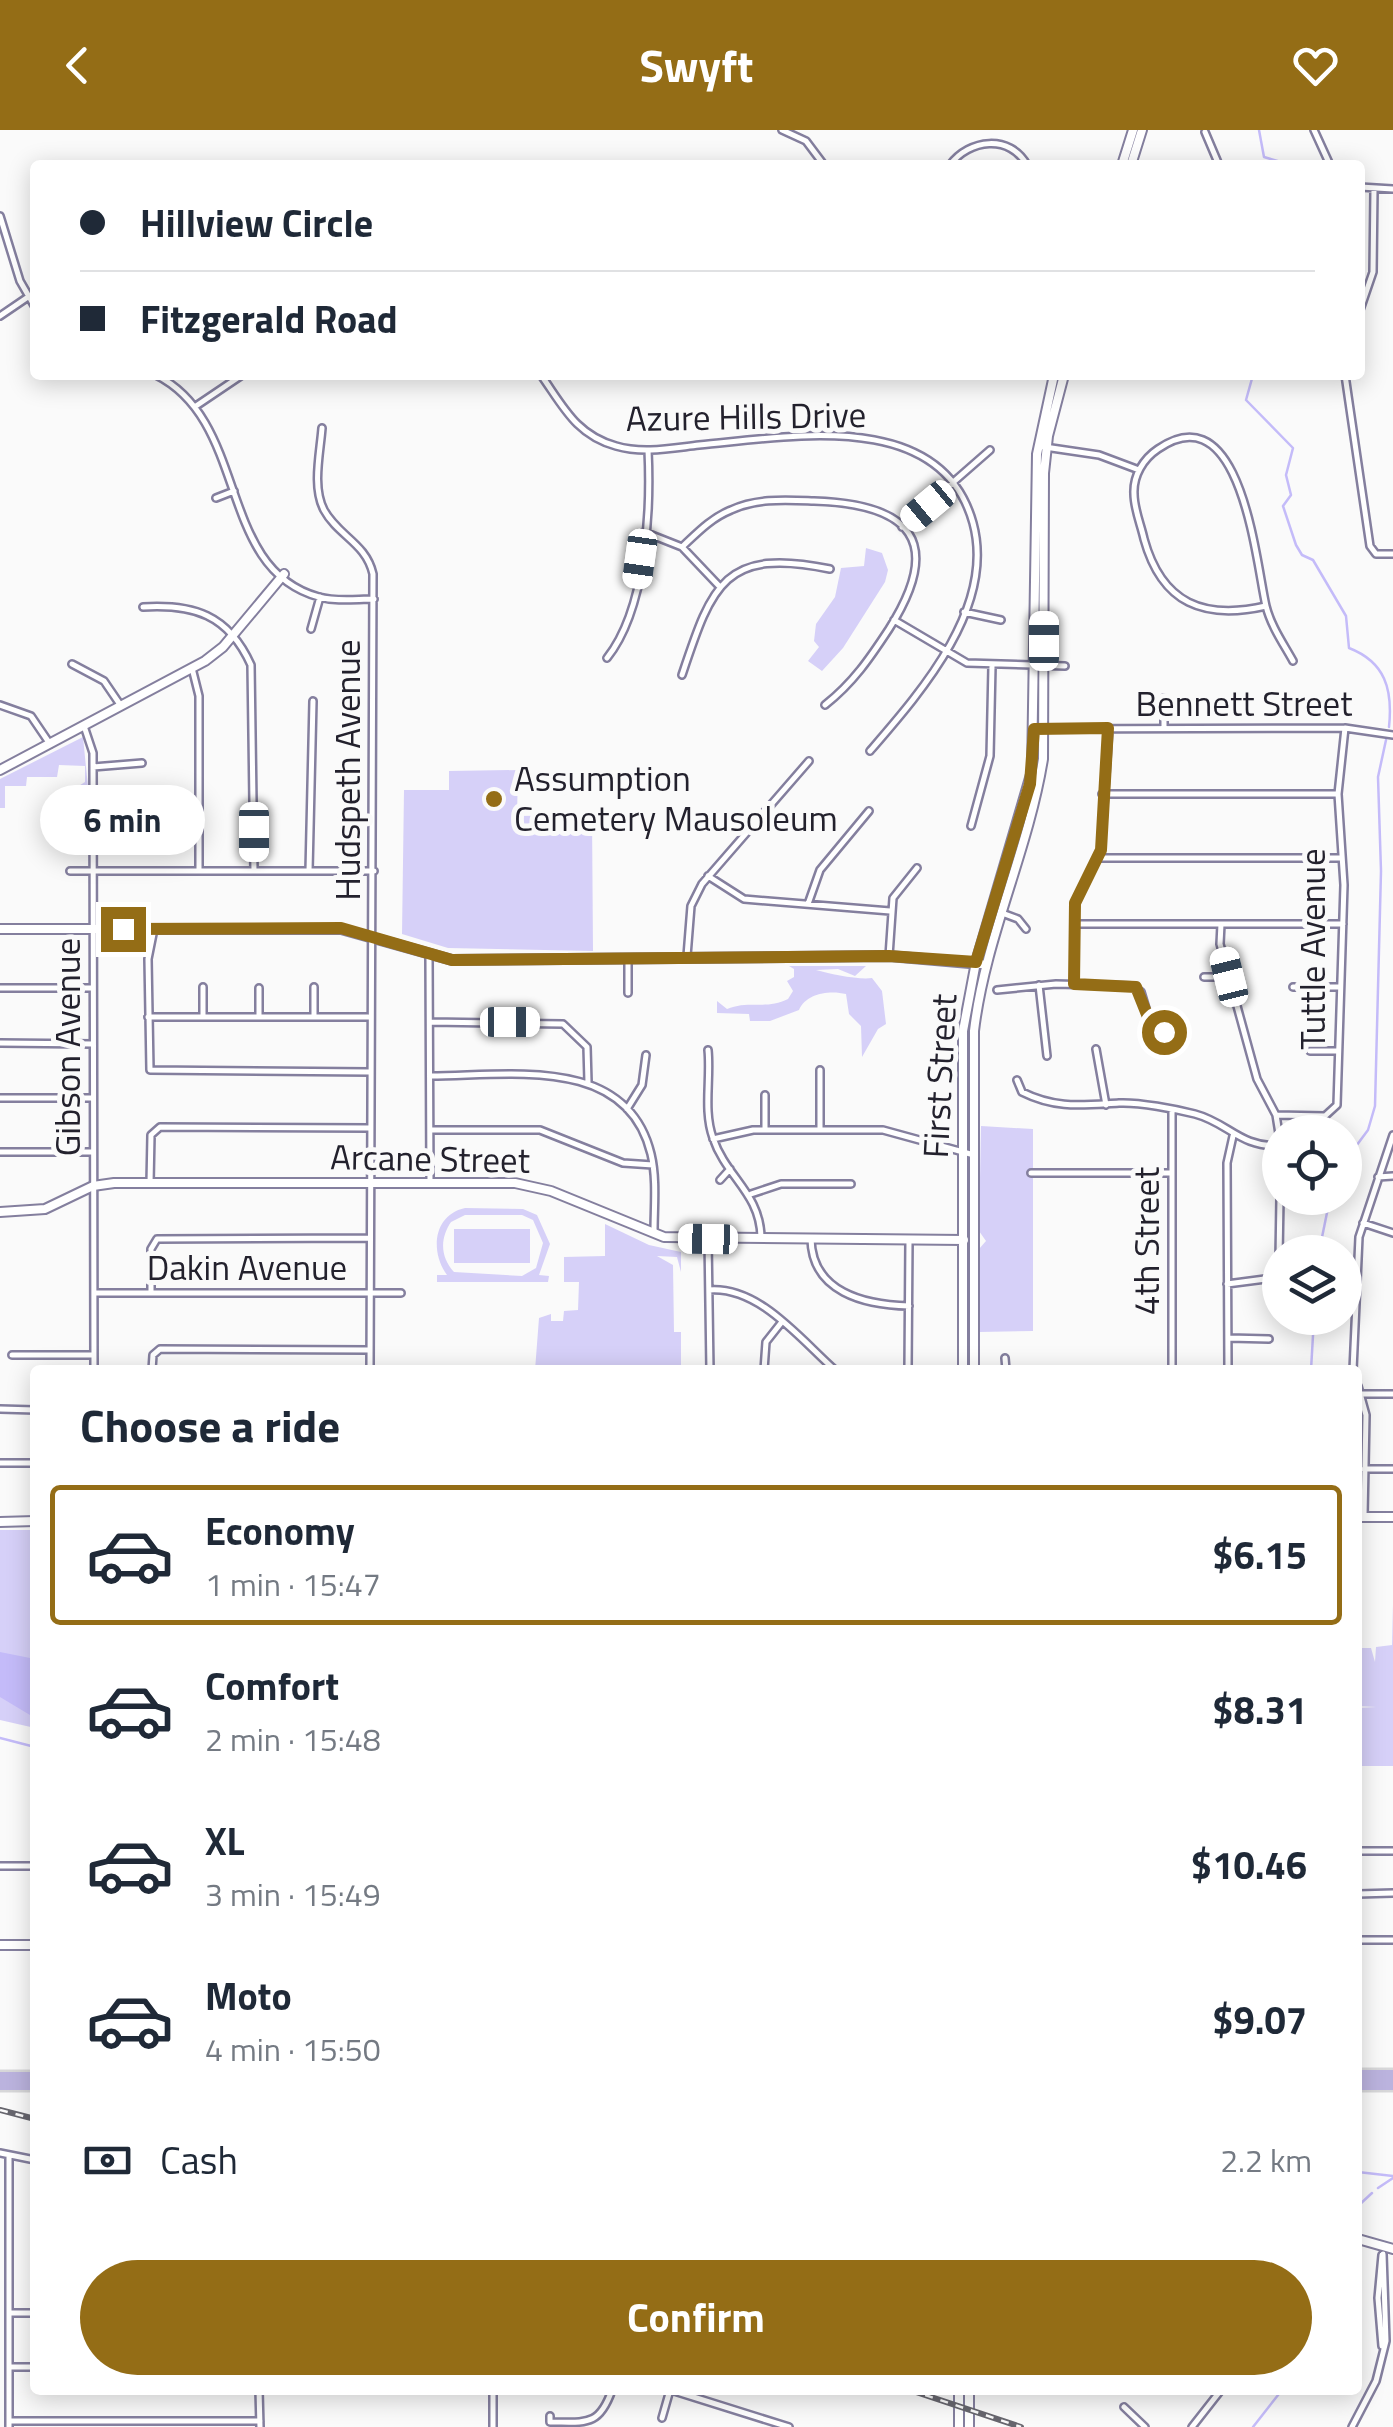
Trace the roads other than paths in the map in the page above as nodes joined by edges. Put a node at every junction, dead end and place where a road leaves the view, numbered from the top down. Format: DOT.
graph roads {
  1 [pos="782,130"];
  2 [pos="1133,130"];
  3 [pos="1142,130"];
  4 [pos="1314,130"];
  5 [pos="1205,132"];
  6 [pos="820,160"];
  7 [pos="955,160"];
  8 [pos="1023,160"];
  9 [pos="1124,160"];
  10 [pos="1132,160"];
  11 [pos="1217,160"];
  12 [pos="1328,160"];
  13 [pos="1365,188"];
  14 [pos="1374,189"];
  15 [pos="1393,189"];
  16 [pos="0,216"];
  17 [pos="1365,295"];
  18 [pos="28,296"];
  19 [pos="30,299"];
  20 [pos="0,316"];
  21 [pos="162,380"];
  22 [pos="235,380"];
  23 [pos="544,380"];
  24 [pos="1053,380"];
  25 [pos="1062,380"];
  26 [pos="1346,380"];
  27 [pos="196,406"];
  28 [pos="322,428"];
  29 [pos="1042,447"];
  30 [pos="648,450"];
  31 [pos="990,450"];
  32 [pos="1139,470"];
  33 [pos="954,484"];
  34 [pos="234,491"];
  35 [pos="216,498"];
  36 [pos="902,527"];
  37 [pos="644,532"];
  38 [pos="682,548"];
  39 [pos="1393,554"];
  40 [pos="830,569"];
  41 [pos="284,574"];
  42 [pos="720,587"];
  43 [pos="320,597"];
  44 [pos="374,599"];
  45 [pos="1266,606"];
  46 [pos="142,607"];
  47 [pos="964,612"];
  48 [pos="894,620"];
  49 [pos="1001,620"];
  50 [pos="311,628"];
  51 [pos="231,637"];
  52 [pos="944,652"];
  53 [pos="607,658"];
  54 [pos="1293,661"];
  55 [pos="72,664"];
  56 [pos="992,666"];
  57 [pos="1039,666"];
  58 [pos="1065,666"];
  59 [pos="192,668"];
  60 [pos="682,675"];
  61 [pos="1164,698"];
  62 [pos="313,701"];
  63 [pos="0,705"];
  64 [pos="825,705"];
  65 [pos="121,706"];
  66 [pos="84,726"];
  67 [pos="1108,728"];
  68 [pos="1164,728"];
  69 [pos="1345,728"];
  70 [pos="1039,729"];
  71 [pos="1393,735"];
  72 [pos="50,744"];
  73 [pos="870,750"];
  74 [pos="809,761"];
  75 [pos="142,763"];
  76 [pos="93,767"];
  77 [pos="0,770"];
  78 [pos="1102,794"];
  79 [pos="1338,794"];
  80 [pos="869,811"];
  81 [pos="151,816"];
  82 [pos="199,816"];
  83 [pos="970,826"];
  84 [pos="1098,858"];
  85 [pos="1342,858"];
  86 [pos="916,868"];
  87 [pos="70,871"];
  88 [pos="93,871"];
  89 [pos="199,871"];
  90 [pos="254,871"];
  91 [pos="309,871"];
  92 [pos="374,871"];
  93 [pos="708,876"];
  94 [pos="808,904"];
  95 [pos="890,912"];
  96 [pos="1002,913"];
  97 [pos="1074,924"];
  98 [pos="1221,924"];
  99 [pos="1342,924"];
  100 [pos="0,929"];
  101 [pos="93,929"];
  102 [pos="154,929"];
  103 [pos="1026,929"];
  104 [pos="372,935"];
  105 [pos="429,956"];
  106 [pos="687,956"];
  107 [pos="889,956"];
  108 [pos="628,958"];
  109 [pos="981,964"];
  110 [pos="1204,977"];
  111 [pos="1229,977"];
  112 [pos="1074,984"];
  113 [pos="1039,985"];
  114 [pos="204,987"];
  115 [pos="314,987"];
  116 [pos="1293,987"];
  117 [pos="1340,987"];
  118 [pos="0,988"];
  119 [pos="93,988"];
  120 [pos="259,988"];
  121 [pos="997,990"];
  122 [pos="628,993"];
  123 [pos="148,1017"];
  124 [pos="204,1017"];
  125 [pos="259,1017"];
  126 [pos="314,1017"];
  127 [pos="368,1017"];
  128 [pos="430,1022"];
  129 [pos="1172,1034"];
  130 [pos="0,1043"];
  131 [pos="93,1044"];
  132 [pos="708,1050"];
  133 [pos="1096,1050"];
  134 [pos="1310,1051"];
  135 [pos="1338,1051"];
  136 [pos="646,1054"];
  137 [pos="1047,1056"];
  138 [pos="820,1070"];
  139 [pos="370,1072"];
  140 [pos="431,1076"];
  141 [pos="1017,1080"];
  142 [pos="588,1082"];
  143 [pos="765,1095"];
  144 [pos="0,1098"];
  145 [pos="93,1098"];
  146 [pos="1106,1105"];
  147 [pos="628,1109"];
  148 [pos="1172,1112"];
  149 [pos="1276,1115"];
  150 [pos="1327,1115"];
  151 [pos="370,1128"];
  152 [pos="430,1130"];
  153 [pos="765,1130"];
  154 [pos="820,1130"];
  155 [pos="1393,1135"];
  156 [pos="1233,1136"];
  157 [pos="713,1139"];
  158 [pos="1262,1144"];
  159 [pos="0,1152"];
  160 [pos="93,1152"];
  161 [pos="962,1152"];
  162 [pos="974,1154"];
  163 [pos="653,1165"];
  164 [pos="730,1170"];
  165 [pos="1171,1172"];
  166 [pos="1031,1173"];
  167 [pos="1378,1176"];
  168 [pos="1393,1176"];
  169 [pos="720,1180"];
  170 [pos="150,1183"];
  171 [pos="370,1183"];
  172 [pos="430,1184"];
  173 [pos="851,1184"];
  174 [pos="93,1186"];
  175 [pos="752,1194"];
  176 [pos="0,1212"];
  177 [pos="1280,1215"];
  178 [pos="1363,1223"];
  179 [pos="1393,1233"];
  180 [pos="654,1235"];
  181 [pos="369,1238"];
  182 [pos="812,1238"];
  183 [pos="708,1239"];
  184 [pos="761,1239"];
  185 [pos="909,1240"];
  186 [pos="968,1240"];
  187 [pos="1227,1284"];
  188 [pos="708,1290"];
  189 [pos="369,1293"];
  190 [pos="401,1293"];
  191 [pos="93,1294"];
  192 [pos="152,1294"];
  193 [pos="909,1306"];
  194 [pos="781,1323"];
  195 [pos="1228,1338"];
  196 [pos="1270,1339"];
  197 [pos="370,1350"];
  198 [pos="12,1354"];
  199 [pos="94,1355"];
  200 [pos="1006,1358"];
  201 [pos="94,1365"];
  202 [pos="152,1365"];
  203 [pos="370,1365"];
  204 [pos="710,1365"];
  205 [pos="764,1365"];
  206 [pos="829,1365"];
  207 [pos="908,1365"];
  208 [pos="963,1365"];
  209 [pos="974,1365"];
  210 [pos="1006,1365"];
  211 [pos="1172,1365"];
  212 [pos="1228,1365"];
  213 [pos="1354,1365"];
  214 [pos="1362,1394"];
  215 [pos="1393,1394"];
  216 [pos="0,1409"];
  217 [pos="30,1410"];
  218 [pos="0,1463"];
  219 [pos="30,1463"];
  220 [pos="1364,1468"];
  221 [pos="1393,1468"];
  222 [pos="1362,1501"];
  223 [pos="1362,1517"];
  224 [pos="1393,1517"];
  225 [pos="0,1522"];
  226 [pos="30,1522"];
  227 [pos="1362,1851"];
  228 [pos="1393,1851"];
  229 [pos="0,1866"];
  230 [pos="30,1866"];
  231 [pos="1393,1893"];
  232 [pos="1362,1894"];
  233 [pos="1362,1940"];
  234 [pos="1393,1940"];
  235 [pos="0,1945"];
  236 [pos="30,1945"];
  237 [pos="1362,2076"];
  238 [pos="1393,2076"];
  239 [pos="0,2077"];
  240 [pos="30,2077"];
  241 [pos="1393,2084"];
  242 [pos="0,2085"];
  243 [pos="30,2085"];
  244 [pos="1362,2085"];
  245 [pos="0,2153"];
  246 [pos="9,2154"];
  247 [pos="30,2159"];
  248 [pos="1362,2241"];
  249 [pos="1386,2250"];
  250 [pos="8,2312"];
  251 [pos="30,2312"];
  252 [pos="8,2367"];
  253 [pos="30,2367"];
  254 [pos="260,2395"];
  255 [pos="494,2395"];
  256 [pos="609,2395"];
  257 [pos="669,2395"];
  258 [pos="686,2395"];
  259 [pos="959,2395"];
  260 [pos="969,2395"];
  261 [pos="1217,2395"];
  262 [pos="1124,2407"];
  263 [pos="550,2416"];
  264 [pos="662,2418"];
  265 [pos="8,2424"];
  266 [pos="260,2424"];
  267 [pos="494,2427"];
  268 [pos="789,2427"];
  269 [pos="960,2427"];
  270 [pos="969,2427"];
  271 [pos="1145,2427"];
  272 [pos="1192,2427"];
  273 [pos="1352,2427"];
  1 -- 6 [label="street"];
  2 -- 9 [label="main road"];
  3 -- 10 [label="main road"];
  4 -- 12 [label="street"];
  5 -- 11 [label="street"];
  7 -- 8 [label="street"];
  13 -- 14 [label="street"];
  14 -- 15 [label="street"];
  14 -- 17 [label="street"];
  16 -- 18 [label="street"];
  18 -- 19 [label="street"];
  18 -- 20 [label="street"];
  21 -- 27 [label="street"];
  22 -- 27 [label="street"];
  23 -- 30 [label="street, Azure Hills Drive"];
  24 -- 29 [label="main road, First Street"];
  25 -- 29 [label="main road, First Street"];
  26 -- 39 [label="street"];
  27 -- 34 [label="street"];
  28 -- 44 [label="street, Hudspeth Avenue"];
  29 -- 32 [label="street"];
  29 -- 57 [label="main road, First Street"];
  30 -- 33 [label="street, Azure Hills Drive"];
  30 -- 37 [label="street"];
  31 -- 33 [label="street"];
  32 -- 45 [label="street"];
  32 -- 45 [label="street"];
  33 -- 36 [label="street"];
  33 -- 47 [label="street, Azure Hills Drive"];
  34 -- 35 [label="street"];
  34 -- 41 [label="street"];
  36 -- 38 [label="street"];
  36 -- 48 [label="street"];
  37 -- 38 [label="street"];
  37 -- 53 [label="street"];
  38 -- 42 [label="street"];
  40 -- 42 [label="street"];
  41 -- 43 [label="street"];
  41 -- 51 [label="main road"];
  42 -- 60 [label="street"];
  43 -- 44 [label="street"];
  43 -- 50 [label="street"];
  44 -- 92 [label="street, Hudspeth Avenue"];
  45 -- 54 [label="street"];
  46 -- 51 [label="street"];
  47 -- 49 [label="street"];
  47 -- 52 [label="street, Azure Hills Drive"];
  48 -- 52 [label="street"];
  48 -- 64 [label="street"];
  51 -- 59 [label="main road"];
  51 -- 90 [label="street"];
  52 -- 56 [label="street"];
  52 -- 73 [label="street, Azure Hills Drive"];
  55 -- 65 [label="street"];
  56 -- 57 [label="street"];
  56 -- 83 [label="street"];
  57 -- 58 [label="street"];
  57 -- 70 [label="main road, First Street"];
  59 -- 65 [label="main road"];
  59 -- 82 [label="street"];
  61 -- 68 [label="street"];
  62 -- 91 [label="street"];
  63 -- 72 [label="street"];
  65 -- 66 [label="main road"];
  66 -- 72 [label="main road"];
  66 -- 76 [label="street, Gibson Avenue"];
  67 -- 68 [label="street, Bennett Street"];
  67 -- 70 [label="street, Bennett Street"];
  67 -- 78 [label="street"];
  68 -- 69 [label="street, Bennett Street"];
  69 -- 71 [label="street, Bennett Street"];
  69 -- 79 [label="street, Tuttle Avenue"];
  70 -- 96 [label="main road, First Street"];
  70 -- 109 [label="main road, First Street"];
  72 -- 77 [label="main road"];
  74 -- 93 [label="street"];
  75 -- 76 [label="street"];
  76 -- 88 [label="street, Gibson Avenue"];
  78 -- 79 [label="street"];
  78 -- 84 [label="street"];
  79 -- 85 [label="street, Tuttle Avenue"];
  80 -- 94 [label="street"];
  81 -- 82 [label="street"];
  82 -- 89 [label="street"];
  84 -- 85 [label="street"];
  84 -- 97 [label="street"];
  85 -- 99 [label="street, Tuttle Avenue"];
  86 -- 95 [label="street"];
  87 -- 88 [label="street"];
  88 -- 89 [label="street"];
  88 -- 101 [label="street, Gibson Avenue"];
  89 -- 90 [label="street"];
  90 -- 91 [label="street"];
  91 -- 92 [label="street"];
  92 -- 104 [label="street, Hudspeth Avenue"];
  93 -- 94 [label="street"];
  93 -- 106 [label="street"];
  94 -- 95 [label="street"];
  95 -- 107 [label="street"];
  96 -- 103 [label="street"];
  96 -- 109 [label="main road, First Street"];
  97 -- 98 [label="street"];
  97 -- 112 [label="street"];
  98 -- 99 [label="street"];
  98 -- 111 [label="street"];
  99 -- 117 [label="street, Tuttle Avenue"];
  100 -- 101 [label="main road"];
  101 -- 102 [label="main road"];
  101 -- 119 [label="street, Gibson Avenue"];
  102 -- 104 [label="main road"];
  102 -- 123 [label="street"];
  104 -- 105 [label="main road"];
  104 -- 127 [label="street, Hudspeth Avenue"];
  105 -- 108 [label="main road"];
  105 -- 128 [label="street"];
  106 -- 107 [label="main road"];
  106 -- 108 [label="main road"];
  107 -- 109 [label="main road"];
  108 -- 122 [label="street"];
  109 -- 161 [label="main road, First Street"];
  109 -- 162 [label="main road, First Street"];
  110 -- 111 [label="street"];
  111 -- 149 [label="street"];
  112 -- 113 [label="street"];
  112 -- 129 [label="street"];
  113 -- 121 [label="street"];
  113 -- 137 [label="street"];
  114 -- 124 [label="street"];
  115 -- 126 [label="street"];
  116 -- 117 [label="street"];
  117 -- 135 [label="street, Tuttle Avenue"];
  118 -- 119 [label="street"];
  119 -- 131 [label="street, Gibson Avenue"];
  120 -- 125 [label="street"];
  123 -- 124 [label="street"];
  123 -- 139 [label="street"];
  124 -- 125 [label="street"];
  125 -- 126 [label="street"];
  126 -- 127 [label="street"];
  127 -- 139 [label="street, Hudspeth Avenue"];
  128 -- 140 [label="street"];
  128 -- 142 [label="street"];
  130 -- 131 [label="street"];
  131 -- 145 [label="street, Gibson Avenue"];
  132 -- 157 [label="street"];
  133 -- 146 [label="street"];
  134 -- 135 [label="street"];
  135 -- 150 [label="street, Tuttle Avenue"];
  136 -- 147 [label="street"];
  138 -- 154 [label="street"];
  139 -- 151 [label="street, Hudspeth Avenue"];
  140 -- 142 [label="street"];
  140 -- 152 [label="street"];
  141 -- 146 [label="street"];
  142 -- 147 [label="street"];
  143 -- 153 [label="street"];
  144 -- 145 [label="street"];
  145 -- 160 [label="street, Gibson Avenue"];
  146 -- 148 [label="street"];
  147 -- 163 [label="street"];
  148 -- 156 [label="street"];
  148 -- 165 [label="street, 4th Street"];
  151 -- 170 [label="street"];
  151 -- 171 [label="street, Hudspeth Avenue"];
  152 -- 163 [label="street"];
  152 -- 172 [label="street"];
  153 -- 154 [label="street"];
  153 -- 157 [label="street"];
  154 -- 161 [label="street"];
  155 -- 167 [label="street"];
  156 -- 158 [label="street"];
  156 -- 187 [label="street"];
  157 -- 164 [label="street"];
  159 -- 160 [label="street"];
  160 -- 174 [label="street, Gibson Avenue"];
  161 -- 162 [label="street"];
  161 -- 186 [label="main road, First Street"];
  162 -- 186 [label="main road, First Street"];
  163 -- 180 [label="street"];
  164 -- 169 [label="street"];
  164 -- 175 [label="street"];
  165 -- 166 [label="street"];
  165 -- 211 [label="street, 4th Street"];
  167 -- 168 [label="street"];
  167 -- 178 [label="street"];
  170 -- 171 [label="main road, Arcane Street"];
  170 -- 174 [label="main road, Arcane Street"];
  171 -- 172 [label="main road, Arcane Street"];
  171 -- 181 [label="street, Hudspeth Avenue"];
  172 -- 180 [label="main road, Arcane Street"];
  173 -- 175 [label="street"];
  174 -- 176 [label="main road, Arcane Street"];
  174 -- 191 [label="street, Gibson Avenue"];
  175 -- 184 [label="street"];
  177 -- 187 [label="street"];
  178 -- 179 [label="street"];
  178 -- 213 [label="street"];
  180 -- 183 [label="main road, Arcane Street"];
  181 -- 189 [label="street, Hudspeth Avenue"];
  181 -- 192 [label="street"];
  182 -- 184 [label="main road, Arcane Street"];
  182 -- 185 [label="main road, Arcane Street"];
  182 -- 193 [label="street"];
  183 -- 184 [label="main road, Arcane Street"];
  183 -- 188 [label="street"];
  185 -- 186 [label="main road, Arcane Street"];
  185 -- 193 [label="street"];
  186 -- 208 [label="main road, First Street"];
  186 -- 209 [label="main road, First Street"];
  187 -- 195 [label="street"];
  188 -- 194 [label="street"];
  188 -- 204 [label="street"];
  189 -- 190 [label="street, Dakin Avenue"];
  189 -- 192 [label="street, Dakin Avenue"];
  189 -- 197 [label="street, Hudspeth Avenue"];
  191 -- 192 [label="street, Dakin Avenue"];
  191 -- 199 [label="street, Gibson Avenue"];
  193 -- 207 [label="street"];
  194 -- 205 [label="street"];
  194 -- 206 [label="street"];
  195 -- 196 [label="street"];
  195 -- 212 [label="street"];
  197 -- 202 [label="street"];
  197 -- 203 [label="street, Hudspeth Avenue"];
  198 -- 199 [label="street"];
  199 -- 201 [label="street, Gibson Avenue"];
  200 -- 210 [label="street"];
  214 -- 215 [label="street"];
  214 -- 220 [label="street"];
  216 -- 217 [label="street"];
  218 -- 219 [label="street"];
  220 -- 221 [label="street"];
  220 -- 222 [label="street"];
  223 -- 224 [label="main road"];
  225 -- 226 [label="main road"];
  227 -- 228 [label="street"];
  229 -- 230 [label="street"];
  231 -- 232 [label="street"];
  233 -- 234 [label="street"];
  235 -- 236 [label="main road"];
  237 -- 238 [label="main road"];
  239 -- 240 [label="main road"];
  241 -- 244 [label="main road"];
  242 -- 243 [label="main road"];
  245 -- 246 [label="street"];
  246 -- 247 [label="street"];
  246 -- 250 [label="street"];
  248 -- 249 [label="main road"];
  249 -- 273 [label="street"];
  250 -- 251 [label="street"];
  250 -- 252 [label="street"];
  252 -- 253 [label="street"];
  252 -- 265 [label="street"];
  254 -- 266 [label="street"];
  255 -- 267 [label="street"];
  256 -- 263 [label="street"];
  257 -- 264 [label="street"];
  258 -- 268 [label="street"];
  259 -- 269 [label="main road"];
  260 -- 270 [label="main road"];
  261 -- 272 [label="street"];
  262 -- 271 [label="street"];
  265 -- 266 [label="street"];
}
